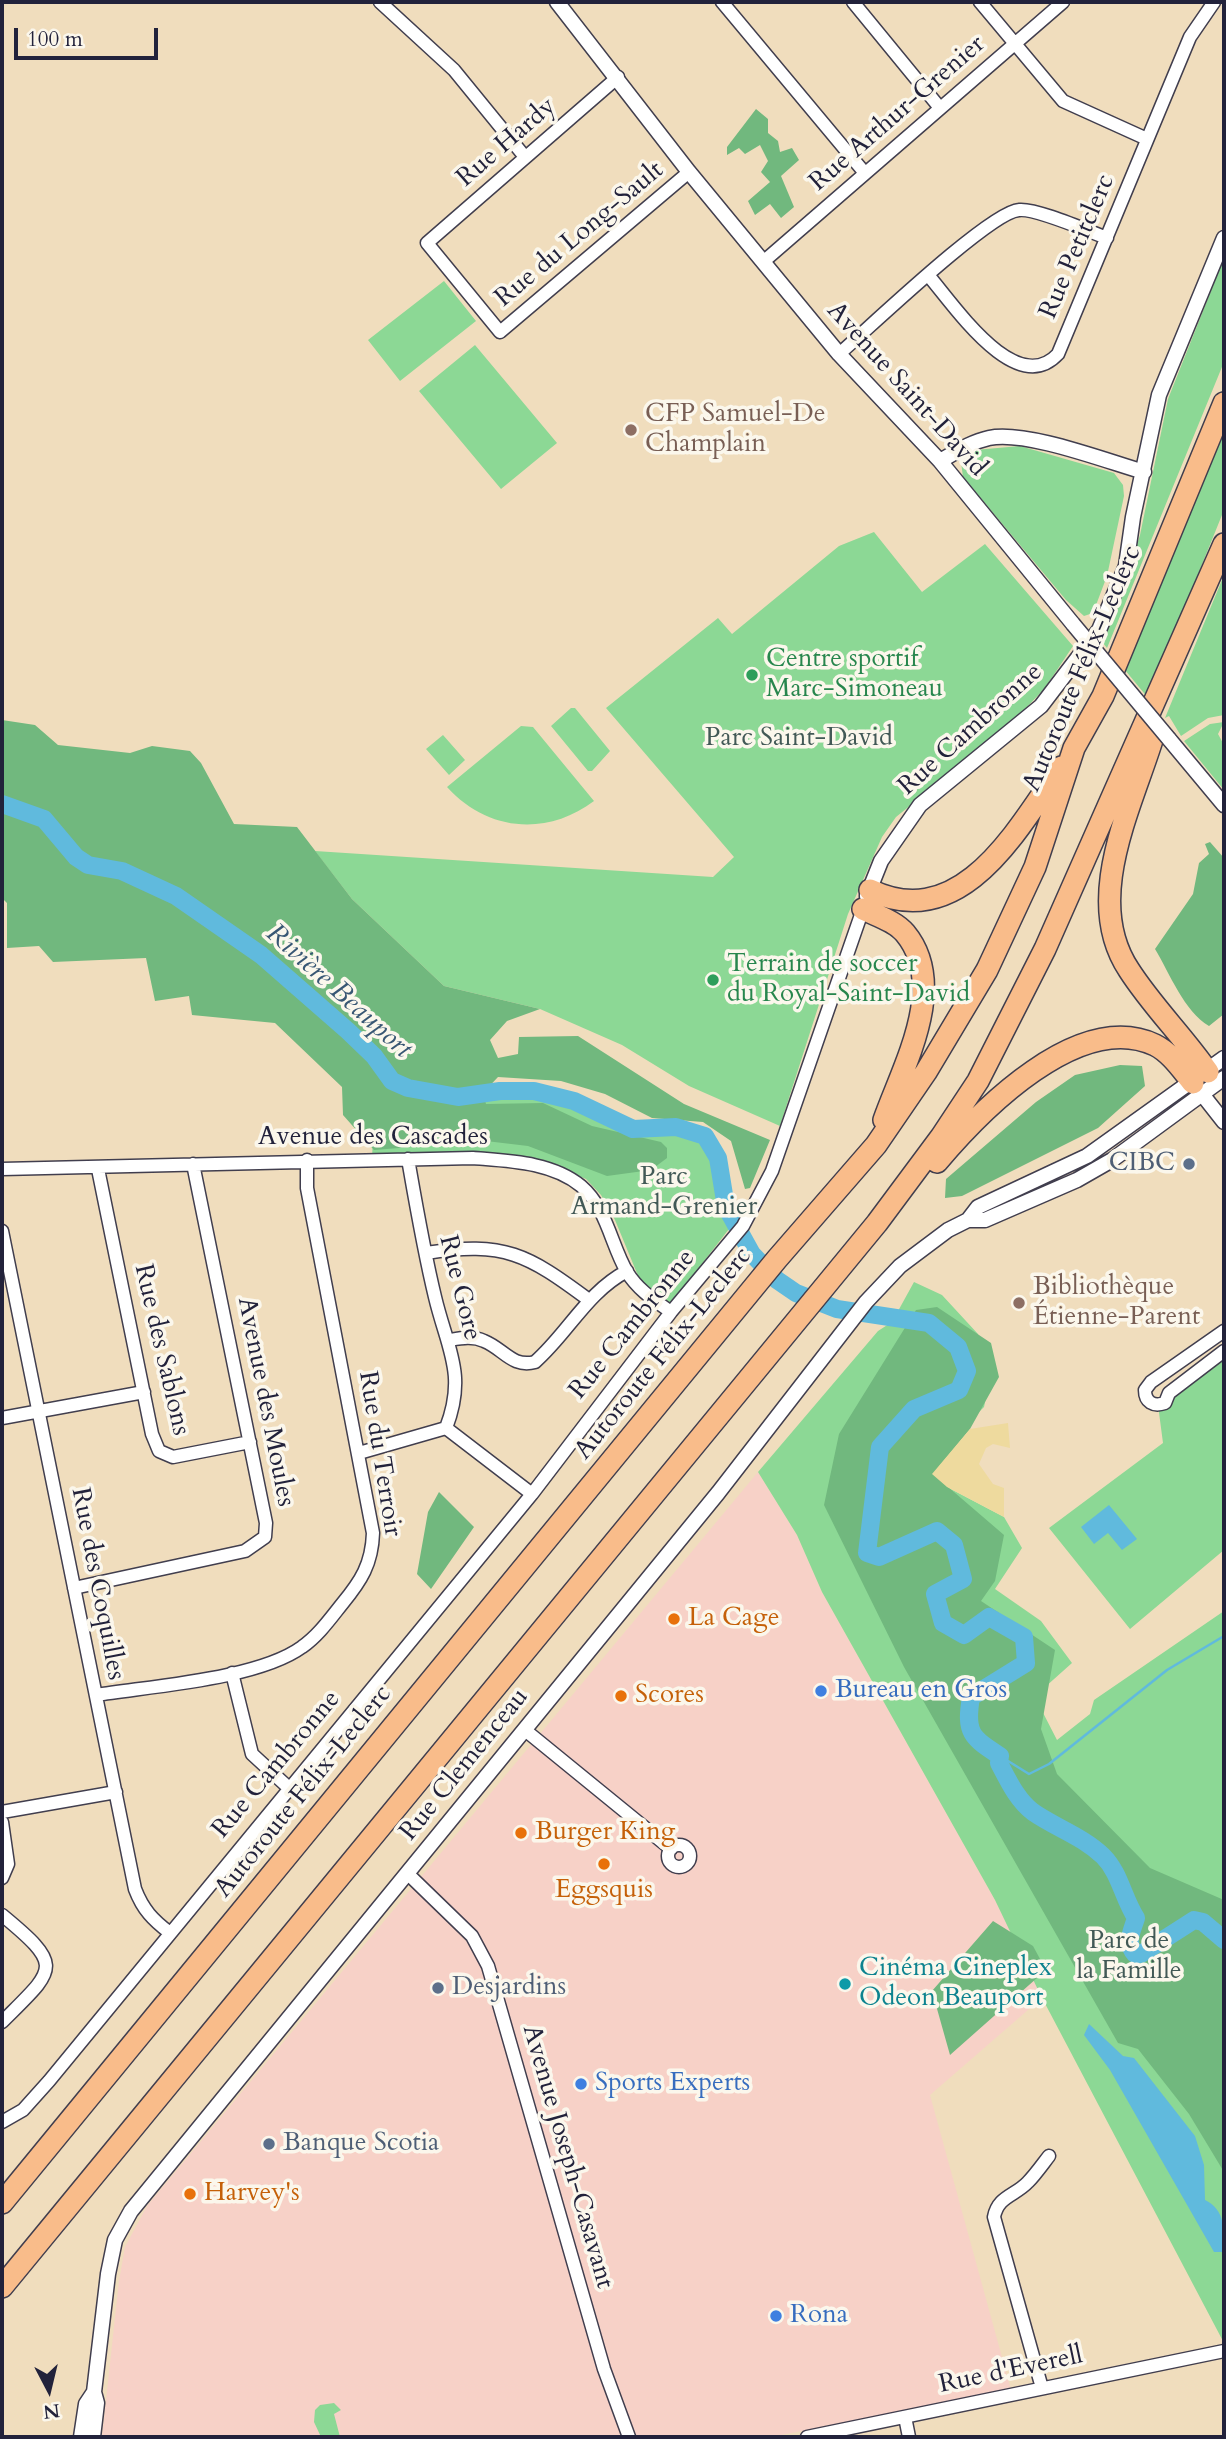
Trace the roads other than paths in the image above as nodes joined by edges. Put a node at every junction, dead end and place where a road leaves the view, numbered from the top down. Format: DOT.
graph roads {
  1 [pos="380,2"];
  2 [pos="557,2"];
  3 [pos="722,2"];
  4 [pos="853,2"];
  5 [pos="980,2"];
  6 [pos="1063,2"];
  7 [pos="1214,2"];
  8 [pos="1014,44"];
  9 [pos="618,77"];
  10 [pos="940,108"];
  11 [pos="1147,139"];
  12 [pos="525,157"];
  13 [pos="689,172"];
  14 [pos="864,172"];
  15 [pos="1107,238"];
  16 [pos="1224,238"];
  17 [pos="763,262"];
  18 [pos="928,275"];
  19 [pos="499,332"];
  20 [pos="839,354"];
  21 [pos="1224,403"];
  22 [pos="940,461"];
  23 [pos="1144,472"];
  24 [pos="1224,544"];
  25 [pos="1172,668"];
  26 [pos="1074,748"];
  27 [pos="1224,805"];
  28 [pos="866,900"];
  29 [pos="1213,1081"];
  30 [pos="1224,1122"];
  31 [pos="876,1145"];
  32 [pos="408,1159"];
  33 [pos="307,1160"];
  34 [pos="193,1164"];
  35 [pos="2,1169"];
  36 [pos="98,1169"];
  37 [pos="877,1223"];
  38 [pos="2,1231"];
  39 [pos="426,1253"];
  40 [pos="627,1271"];
  41 [pos="589,1300"];
  42 [pos="671,1312"];
  43 [pos="1224,1331"];
  44 [pos="450,1340"];
  45 [pos="1224,1351"];
  46 [pos="144,1392"];
  47 [pos="39,1411"];
  48 [pos="2,1418"];
  49 [pos="446,1428"];
  50 [pos="250,1443"];
  51 [pos="359,1453"];
  52 [pos="532,1494"];
  53 [pos="74,1588"];
  54 [pos="232,1673"];
  55 [pos="96,1695"];
  56 [pos="525,1730"];
  57 [pos="290,1789"];
  58 [pos="116,1792"];
  59 [pos="2,1812"];
  60 [pos="2,1822"];
  61 [pos="671,1849"];
  62 [pos="408,1874"];
  63 [pos="2,1878"];
  64 [pos="2,1915"];
  65 [pos="170,1933"];
  66 [pos="2,2022"];
  67 [pos="2,2122"];
  68 [pos="1049,2156"];
  69 [pos="2,2203"];
  70 [pos="2,2287"];
  71 [pos="1224,2351"];
  72 [pos="1042,2388"];
  73 [pos="94,2392"];
  74 [pos="905,2417"];
  75 [pos="81,2437"];
  76 [pos="93,2437"];
  77 [pos="629,2437"];
  78 [pos="807,2437"];
  79 [pos="909,2437"];
  1 -- 12 [label="street"];
  2 -- 9 [label="street, Avenue Saint-David"];
  3 -- 14 [label="street"];
  4 -- 10 [label="street"];
  5 -- 8 [label="street"];
  6 -- 8 [label="street, Rue Arthur-Grenier"];
  7 -- 11 [label="street, Rue Petitclerc"];
  8 -- 10 [label="street, Rue Arthur-Grenier"];
  8 -- 11 [label="street"];
  9 -- 12 [label="street, Rue Hardy"];
  9 -- 13 [label="street, Avenue Saint-David"];
  10 -- 14 [label="street, Rue Arthur-Grenier"];
  11 -- 15 [label="street, Rue Petitclerc"];
  12 -- 19 [label="street, Rue Hardy"];
  13 -- 17 [label="street, Avenue Saint-David"];
  13 -- 19 [label="street, Rue du Long-Sault"];
  14 -- 17 [label="street, Rue Arthur-Grenier"];
  15 -- 18 [label="street"];
  15 -- 18 [label="street, Rue Petitclerc"];
  16 -- 23 [label="street, Rue Cambronne"];
  17 -- 20 [label="street, Avenue Saint-David"];
  18 -- 20 [label="street"];
  20 -- 22 [label="street, Avenue Saint-David"];
  21 -- 26 [label="highway, Autoroute Félix-Leclerc"];
  22 -- 23 [label="street"];
  22 -- 27 [label="street, Avenue Saint-David, bridge"];
  23 -- 28 [label="street, Rue Cambronne"];
  24 -- 25 [label="highway"];
  25 -- 29 [label="highway"];
  25 -- 37 [label="highway"];
  26 -- 28 [label="highway"];
  26 -- 31 [label="highway, Autoroute Félix-Leclerc"];
  28 -- 31 [label="highway"];
  28 -- 42 [label="street, Rue Cambronne"];
  29 -- 30 [label="street"];
  29 -- 37 [label="highway"];
  29 -- 56 [label="street, Rue Clemenceau"];
  31 -- 69 [label="highway, Autoroute Félix-Leclerc"];
  32 -- 33 [label="street, Avenue des Cascades"];
  32 -- 39 [label="street, Rue Gore"];
  32 -- 40 [label="street, Avenue des Cascades"];
  33 -- 34 [label="street, Avenue des Cascades"];
  33 -- 51 [label="street, Rue du Terroir"];
  34 -- 36 [label="street, Avenue des Cascades"];
  34 -- 50 [label="street, Avenue des Moules"];
  35 -- 36 [label="street, Avenue des Cascades"];
  36 -- 46 [label="street, Rue des Sablons"];
  37 -- 70 [label="highway"];
  38 -- 47 [label="street, Rue des Coquilles"];
  39 -- 41 [label="street"];
  39 -- 44 [label="street, Rue Gore"];
  40 -- 41 [label="street"];
  40 -- 42 [label="street, Avenue des Cascades"];
  41 -- 44 [label="street"];
  42 -- 52 [label="street, Rue Cambronne"];
  43 -- 45 [label="street"];
  44 -- 49 [label="street, Rue Gore"];
  46 -- 47 [label="street"];
  46 -- 50 [label="street, Rue des Sablons"];
  47 -- 48 [label="street"];
  47 -- 53 [label="street, Rue des Coquilles"];
  49 -- 51 [label="street"];
  49 -- 52 [label="street"];
  50 -- 53 [label="street, Avenue des Moules"];
  51 -- 54 [label="street, Rue du Terroir"];
  52 -- 57 [label="street, Rue Cambronne"];
  53 -- 55 [label="street, Rue des Coquilles"];
  54 -- 55 [label="street, Rue du Terroir"];
  54 -- 57 [label="street"];
  55 -- 58 [label="street, Rue des Coquilles"];
  56 -- 61 [label="street"];
  56 -- 62 [label="street, Rue Clemenceau"];
  57 -- 65 [label="street, Rue Cambronne"];
  58 -- 59 [label="street"];
  58 -- 65 [label="street, Rue des Coquilles"];
  60 -- 63 [label="street"];
  62 -- 73 [label="street, Rue Clemenceau"];
  62 -- 77 [label="street, Avenue Joseph-Casavant"];
  64 -- 66 [label="street"];
  65 -- 67 [label="street, Rue Cambronne"];
  68 -- 72 [label="street"];
  71 -- 72 [label="street, Rue d'Everell"];
  72 -- 74 [label="street, Rue d'Everell"];
  73 -- 75 [label="street, Rue Clemenceau"];
  73 -- 76 [label="street, Rue Clemenceau"];
  74 -- 78 [label="street, Rue d'Everell"];
  74 -- 79 [label="street"];
}
